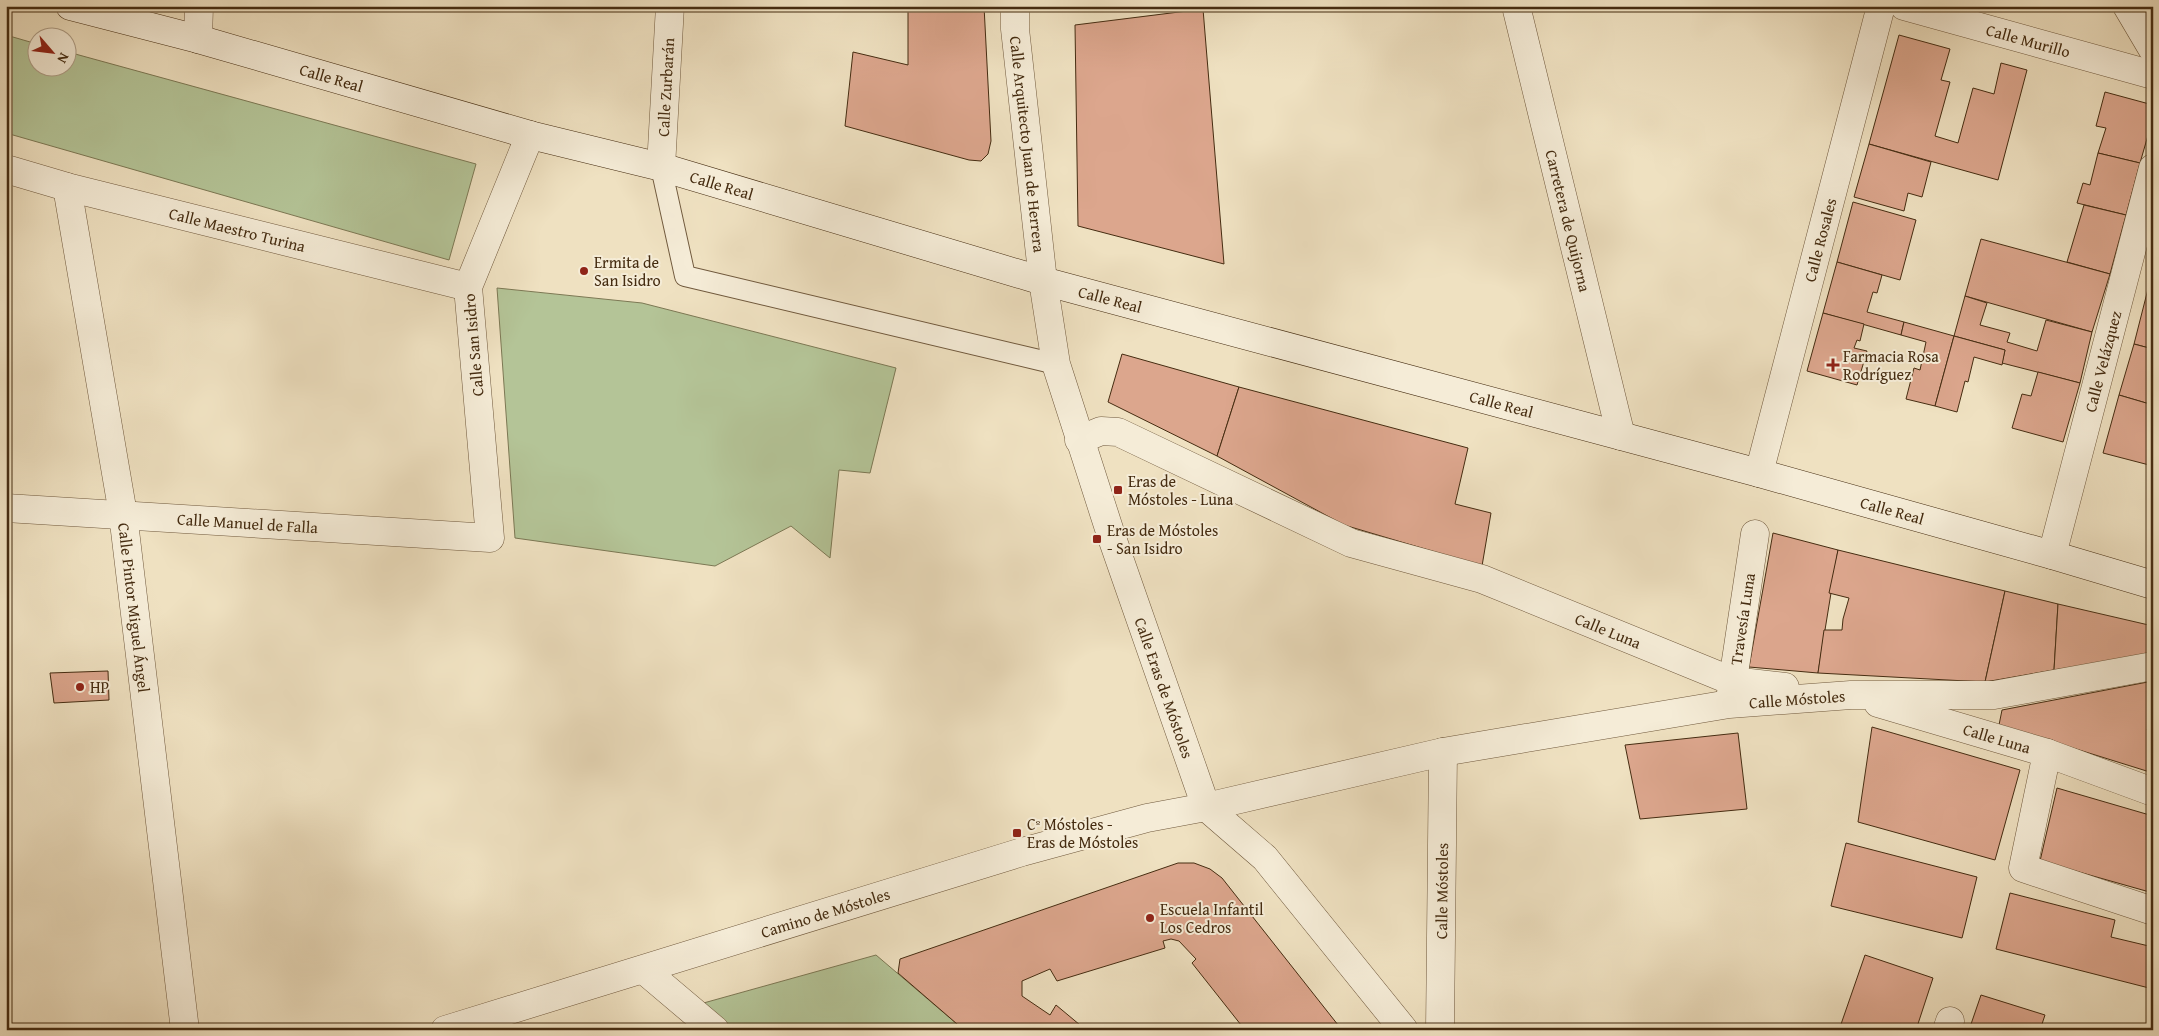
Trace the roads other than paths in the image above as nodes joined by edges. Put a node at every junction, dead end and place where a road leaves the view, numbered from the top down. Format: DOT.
graph roads {
  1 [pos="70,6"];
  2 [pos="199,6"];
  3 [pos="670,6"];
  4 [pos="1015,6"];
  5 [pos="1516,6"];
  6 [pos="1881,6"];
  7 [pos="1904,6"];
  8 [pos="2127,6"];
  9 [pos="198,39"];
  10 [pos="2153,50"];
  11 [pos="2153,75"];
  12 [pos="530,135"];
  13 [pos="661,167"];
  14 [pos="2153,168"];
  15 [pos="6,169"];
  16 [pos="66,187"];
  17 [pos="1043,282"];
  18 [pos="468,287"];
  19 [pos="1056,364"];
  20 [pos="1621,436"];
  21 [pos="1079,440"];
  22 [pos="1759,473"];
  23 [pos="6,508"];
  24 [pos="123,514"];
  25 [pos="1755,534"];
  26 [pos="490,538"];
  27 [pos="2052,555"];
  28 [pos="2153,585"];
  29 [pos="2153,666"];
  30 [pos="1731,693"];
  31 [pos="1851,695"];
  32 [pos="1443,752"];
  33 [pos="2047,753"];
  34 [pos="2153,792"];
  35 [pos="1206,807"];
  36 [pos="2153,911"];
  37 [pos="644,970"];
  38 [pos="185,1030"];
  39 [pos="445,1030"];
  40 [pos="715,1030"];
  41 [pos="1404,1030"];
  42 [pos="1440,1030"];
  1 -- 9 [label="street, Calle Real"];
  2 -- 9 [label="street"];
  3 -- 13 [label="street, Calle Zurbarán"];
  4 -- 17 [label="street, Calle Arquitecto Juan de Herrera"];
  5 -- 20 [label="street, Carretera de Quijorna"];
  6 -- 22 [label="street, Calle Rosales"];
  7 -- 11 [label="street, Calle Murillo"];
  8 -- 10 [label="street"];
  9 -- 12 [label="street, Calle Real"];
  12 -- 13 [label="street, Calle Real"];
  12 -- 18 [label="street, Calle San Isidro"];
  13 -- 17 [label="street, Calle Real"];
  13 -- 19 [label="lane"];
  14 -- 27 [label="street, Calle Velázquez"];
  15 -- 16 [label="street, Calle Maestro Turina"];
  16 -- 18 [label="street, Calle Maestro Turina"];
  16 -- 24 [label="street, Calle Pintor Miguel Ángel"];
  17 -- 19 [label="street, Calle Eras de Móstoles"];
  17 -- 20 [label="street, Calle Real"];
  18 -- 26 [label="street, Calle San Isidro"];
  19 -- 21 [label="street, Calle Eras de Móstoles"];
  20 -- 22 [label="street, Calle Real"];
  21 -- 30 [label="street, Calle Luna"];
  21 -- 35 [label="street, Calle Eras de Móstoles"];
  22 -- 27 [label="street, Calle Real"];
  23 -- 24 [label="street, Calle Manuel de Falla"];
  24 -- 26 [label="street, Calle Manuel de Falla"];
  24 -- 38 [label="street, Calle Pintor Miguel Ángel"];
  25 -- 30 [label="street, Travesía Luna"];
  27 -- 28 [label="street, Calle Real"];
  29 -- 31 [label="street, Calle Móstoles"];
  30 -- 31 [label="street, Calle Luna"];
  30 -- 32 [label="street, Calle Móstoles"];
  31 -- 33 [label="street, Calle Luna"];
  32 -- 35 [label="street, Calle Móstoles"];
  32 -- 42 [label="street, Calle Móstoles"];
  33 -- 34 [label="street, Calle Luna"];
  33 -- 36 [label="street"];
  35 -- 37 [label="street, Camino de Móstoles"];
  35 -- 41 [label="street"];
  37 -- 39 [label="street, Camino de Móstoles"];
  37 -- 40 [label="street"];
}
